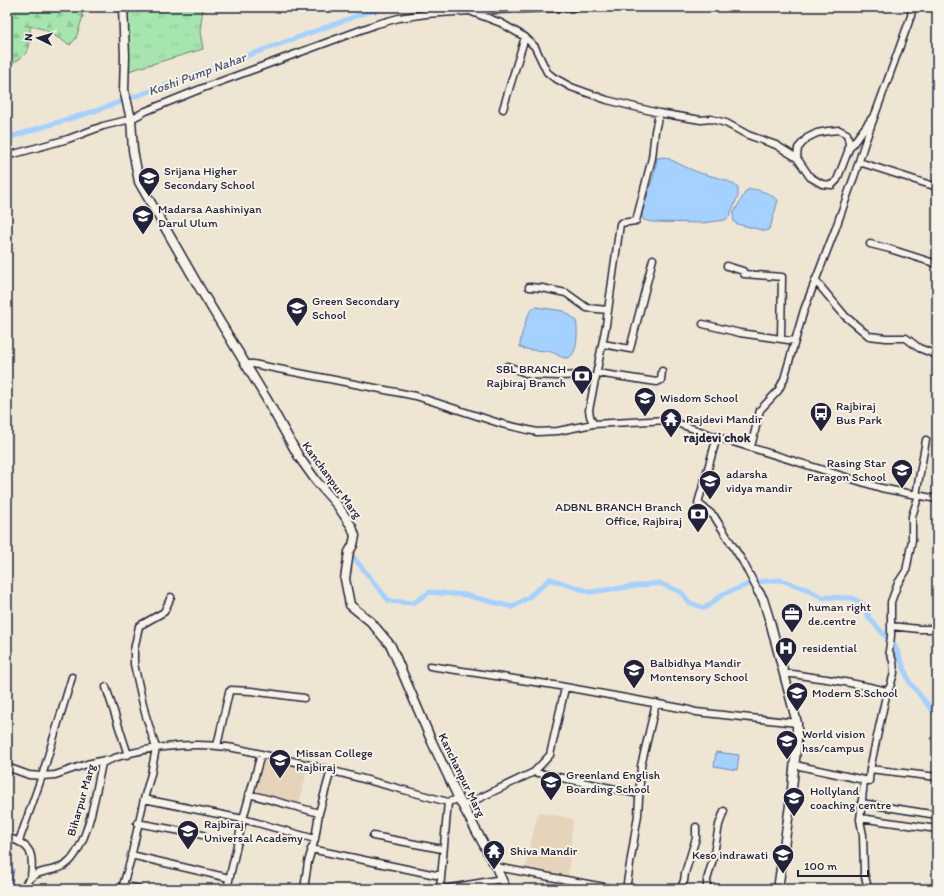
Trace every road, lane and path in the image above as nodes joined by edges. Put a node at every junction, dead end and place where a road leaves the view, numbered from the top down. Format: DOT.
graph roads {
  1 [pos="123,7"];
  2 [pos="579,7"];
  3 [pos="912,7"];
  4 [pos="469,11"];
  5 [pos="525,37"];
  6 [pos="503,109"];
  7 [pos="659,113"];
  8 [pos="875,114"];
  9 [pos="131,119"];
  10 [pos="7,153"];
  11 [pos="797,158"];
  12 [pos="859,162"];
  13 [pos="844,165"];
  14 [pos="937,187"];
  15 [pos="870,244"];
  16 [pos="653,259"];
  17 [pos="937,264"];
  18 [pos="727,266"];
  19 [pos="815,280"];
  20 [pos="529,287"];
  21 [pos="608,310"];
  22 [pos="703,324"];
  23 [pos="781,339"];
  24 [pos="795,341"];
  25 [pos="603,344"];
  26 [pos="937,356"];
  27 [pos="245,364"];
  28 [pos="507,366"];
  29 [pos="662,371"];
  30 [pos="597,376"];
  31 [pos="593,424"];
  32 [pos="718,437"];
  33 [pos="926,440"];
  34 [pos="751,447"];
  35 [pos="918,495"];
  36 [pos="937,499"];
  37 [pos="758,591"];
  38 [pos="171,597"];
  39 [pos="891,626"];
  40 [pos="933,629"];
  41 [pos="430,666"];
  42 [pos="784,674"];
  43 [pos="72,677"];
  44 [pos="106,687"];
  45 [pos="565,688"];
  46 [pos="886,691"];
  47 [pos="304,698"];
  48 [pos="656,703"];
  49 [pos="797,723"];
  50 [pos="217,746"];
  51 [pos="156,748"];
  52 [pos="261,754"];
  53 [pos="128,755"];
  54 [pos="108,760"];
  55 [pos="795,765"];
  56 [pos="7,767"];
  57 [pos="870,769"];
  58 [pos="331,770"];
  59 [pos="534,772"];
  60 [pos="42,776"];
  61 [pos="937,777"];
  62 [pos="864,780"];
  63 [pos="249,794"];
  64 [pos="639,794"];
  65 [pos="144,799"];
  66 [pos="448,802"];
  67 [pos="461,803"];
  68 [pos="861,803"];
  69 [pos="724,811"];
  70 [pos="319,813"];
  71 [pos="937,815"];
  72 [pos="860,818"];
  73 [pos="243,819"];
  74 [pos="137,824"];
  75 [pos="696,827"];
  76 [pos="937,829"];
  77 [pos="203,835"];
  78 [pos="373,836"];
  79 [pos="7,838"];
  80 [pos="315,838"];
  81 [pos="19,841"];
  82 [pos="311,849"];
  83 [pos="442,849"];
  84 [pos="131,854"];
  85 [pos="496,867"];
  86 [pos="441,875"];
  87 [pos="31,876"];
  88 [pos="229,878"];
  89 [pos="502,879"];
  90 [pos="23,889"];
  91 [pos="139,889"];
  92 [pos="227,889"];
  93 [pos="304,889"];
  94 [pos="444,889"];
  95 [pos="506,889"];
  96 [pos="615,889"];
  97 [pos="626,889"];
  98 [pos="680,889"];
  99 [pos="707,889"];
  100 [pos="778,889"];
  101 [pos="867,889"];
  1 -- 9 [label="main road, Kanchanpur Marg"];
  2 -- 4 [label="street"];
  3 -- 8 [label="street"];
  4 -- 5 [label="street"];
  4 -- 9 [label="street"];
  5 -- 6 [label="street"];
  5 -- 7 [label="street"];
  7 -- 11 [label="street"];
  7 -- 21 [label="street"];
  8 -- 12 [label="street"];
  8 -- 13 [label="street"];
  9 -- 10 [label="street"];
  9 -- 27 [label="main road, Kanchanpur Marg"];
  11 -- 13 [label="street"];
  11 -- 13 [label="street"];
  12 -- 14 [label="street"];
  12 -- 19 [label="street"];
  15 -- 17 [label="street"];
  16 -- 25 [label="street"];
  18 -- 23 [label="street"];
  19 -- 24 [label="street"];
  19 -- 26 [label="street"];
  20 -- 21 [label="street"];
  21 -- 25 [label="street"];
  22 -- 23 [label="street"];
  23 -- 24 [label="street"];
  24 -- 34 [label="street"];
  25 -- 30 [label="street"];
  27 -- 31 [label="street"];
  27 -- 67 [label="main road, Kanchanpur Marg"];
  28 -- 30 [label="street"];
  29 -- 30 [label="street"];
  30 -- 31 [label="street"];
  31 -- 32 [label="street"];
  32 -- 34 [label="street"];
  32 -- 37 [label="street"];
  33 -- 35 [label="street"];
  34 -- 35 [label="street"];
  35 -- 36 [label="street"];
  35 -- 39 [label="street"];
  37 -- 42 [label="main road"];
  38 -- 51 [label="street"];
  39 -- 40 [label="street"];
  39 -- 46 [label="street"];
  41 -- 45 [label="street"];
  42 -- 46 [label="street"];
  42 -- 49 [label="main road"];
  43 -- 60 [label="street"];
  44 -- 53 [label="street"];
  45 -- 48 [label="street"];
  45 -- 59 [label="street"];
  46 -- 57 [label="street"];
  47 -- 50 [label="street"];
  48 -- 49 [label="street"];
  48 -- 64 [label="street"];
  49 -- 55 [label="main road"];
  50 -- 51 [label="street, Biharpur Marg"];
  50 -- 52 [label="street, Biharpur Marg"];
  51 -- 53 [label="street, Biharpur Marg"];
  51 -- 65 [label="street"];
  52 -- 58 [label="street, Biharpur Marg"];
  52 -- 63 [label="street"];
  53 -- 54 [label="street, Biharpur Marg"];
  54 -- 60 [label="street"];
  54 -- 87 [label="street, Biharpur Marg"];
  55 -- 62 [label="street"];
  55 -- 100 [label="main road"];
  56 -- 60 [label="street"];
  57 -- 61 [label="street"];
  57 -- 62 [label="street"];
  58 -- 66 [label="street, Biharpur Marg"];
  58 -- 70 [label="street"];
  59 -- 64 [label="street"];
  59 -- 67 [label="street, Biharpur Marg"];
  60 -- 81 [label="street"];
  62 -- 68 [label="street"];
  63 -- 70 [label="street"];
  63 -- 73 [label="street"];
  64 -- 97 [label="street"];
  65 -- 73 [label="street"];
  65 -- 74 [label="street"];
  66 -- 67 [label="street, Biharpur Marg"];
  66 -- 83 [label="street"];
  67 -- 85 [label="main road, Kanchanpur Marg"];
  68 -- 71 [label="street"];
  68 -- 72 [label="street"];
  69 -- 99 [label="street"];
  70 -- 80 [label="street"];
  72 -- 76 [label="street"];
  72 -- 101 [label="street"];
  73 -- 80 [label="street"];
  73 -- 88 [label="street"];
  74 -- 77 [label="street"];
  74 -- 84 [label="street"];
  75 -- 98 [label="street"];
  78 -- 83 [label="street"];
  79 -- 81 [label="street"];
  80 -- 82 [label="street"];
  81 -- 87 [label="street"];
  82 -- 86 [label="street"];
  82 -- 93 [label="street"];
  83 -- 86 [label="street"];
  84 -- 88 [label="street"];
  84 -- 91 [label="street"];
  85 -- 89 [label="main road, Kanchanpur Marg"];
  85 -- 96 [label="street"];
  86 -- 94 [label="street"];
  87 -- 90 [label="street"];
  88 -- 92 [label="street"];
  89 -- 94 [label="street"];
  89 -- 95 [label="main road, Kanchanpur Marg"];
}
